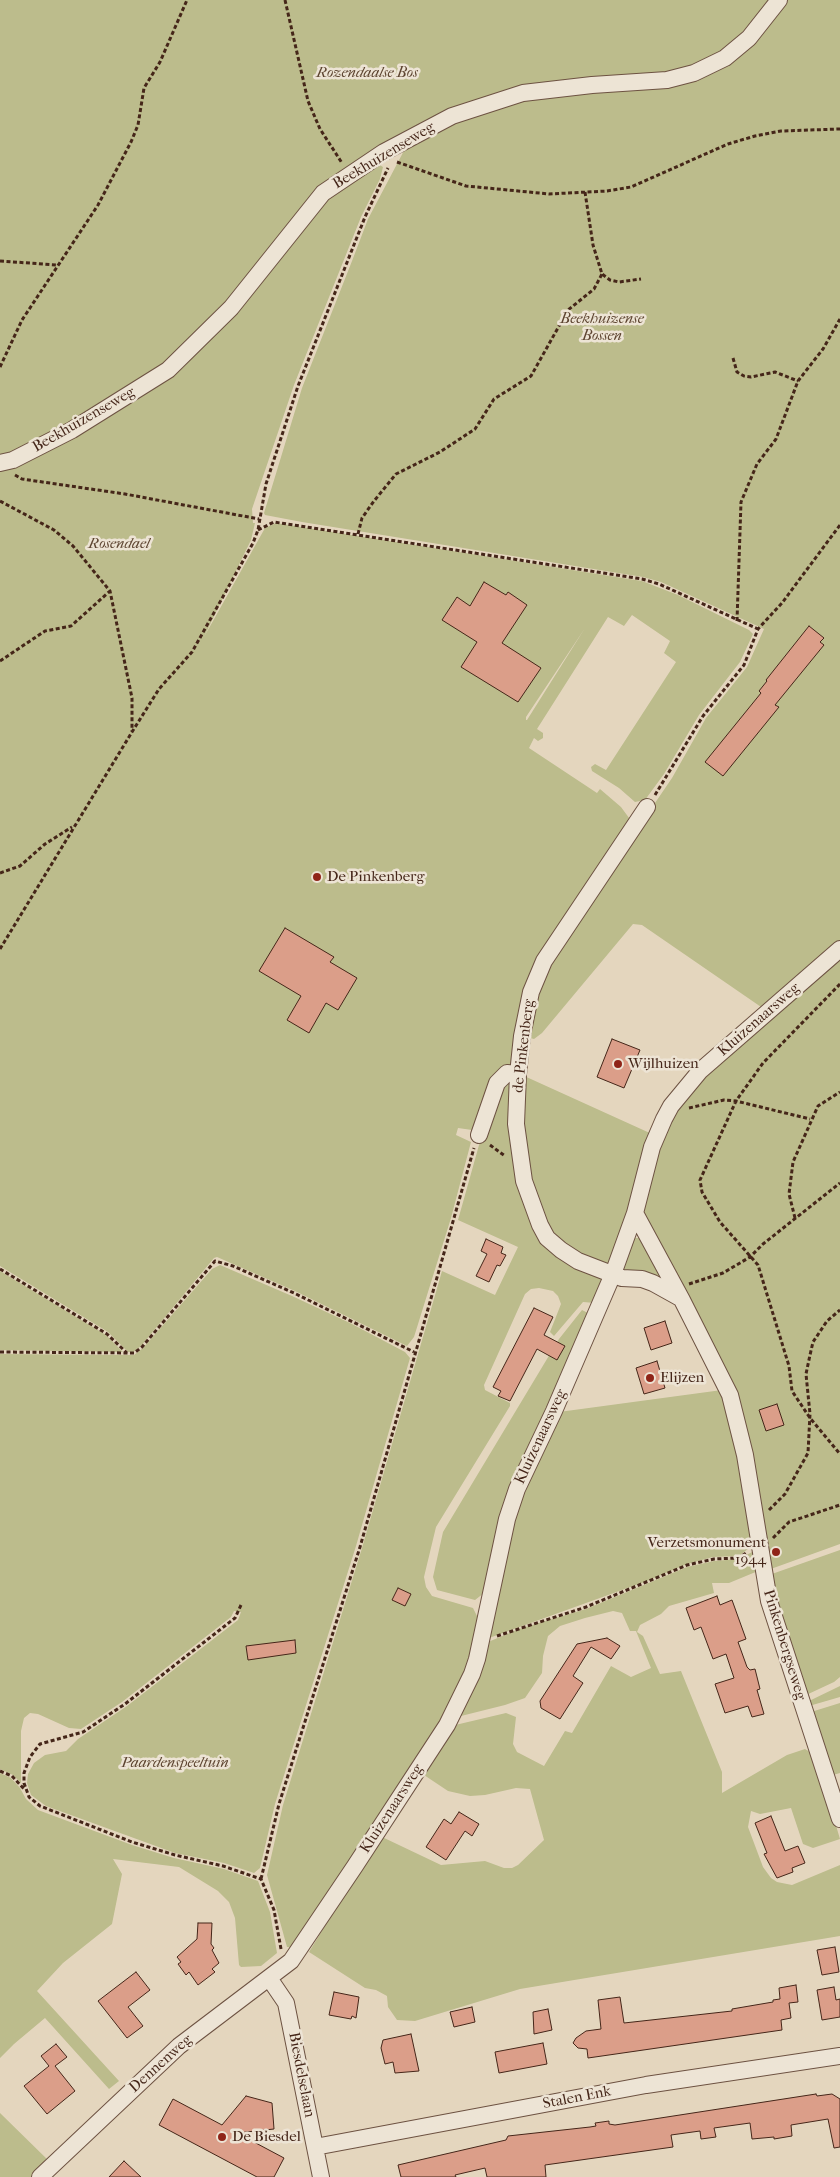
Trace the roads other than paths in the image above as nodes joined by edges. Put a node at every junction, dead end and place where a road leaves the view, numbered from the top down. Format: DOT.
graph roads {
  1 [pos="779,0"];
  2 [pos="3,462"];
  3 [pos="647,807"];
  4 [pos="840,949"];
  5 [pos="518,1074"];
  6 [pos="479,1135"];
  7 [pos="635,1213"];
  8 [pos="613,1274"];
  9 [pos="679,1294"];
  10 [pos="840,1819"];
  11 [pos="291,1961"];
  12 [pos="269,1978"];
  13 [pos="840,2056"];
  14 [pos="315,2147"];
  15 [pos="40,2177"];
  16 [pos="321,2177"];
  1 -- 2 [label="street, Beekhuizenseweg"];
  3 -- 5 [label="street, de Pinkenberg"];
  4 -- 7 [label="street, Kluizenaarsweg"];
  5 -- 6 [label="street"];
  5 -- 8 [label="street, de Pinkenberg"];
  7 -- 8 [label="street, Kluizenaarsweg"];
  7 -- 9 [label="street, Pinkenbergseweg"];
  8 -- 9 [label="street"];
  8 -- 11 [label="street, Kluizenaarsweg"];
  9 -- 10 [label="street, Pinkenbergseweg"];
  11 -- 12 [label="street, Dennenweg"];
  12 -- 14 [label="street, Biesdelselaan"];
  12 -- 15 [label="street, Dennenweg"];
  13 -- 14 [label="street, Stalen Enk"];
  14 -- 16 [label="street, Biesdelselaan"];
}
